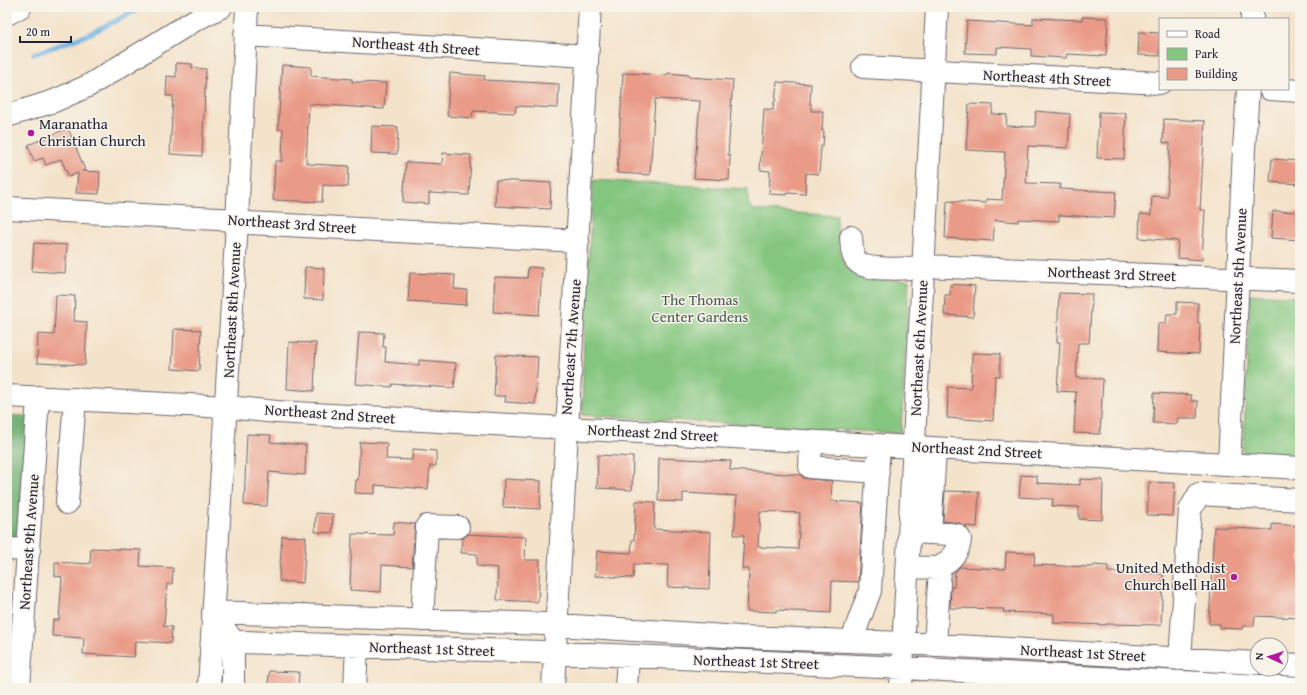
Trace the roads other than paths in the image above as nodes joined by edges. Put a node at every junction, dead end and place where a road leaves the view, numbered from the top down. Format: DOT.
graph roads {
  1 [pos="20,7"];
  2 [pos="221,7"];
  3 [pos="247,7"];
  4 [pos="590,7"];
  5 [pos="937,7"];
  6 [pos="1252,7"];
  7 [pos="7,14"];
  8 [pos="1252,18"];
  9 [pos="245,34"];
  10 [pos="587,56"];
  11 [pos="863,67"];
  12 [pos="934,72"];
  13 [pos="1159,83"];
  14 [pos="1248,90"];
  15 [pos="1285,90"];
  16 [pos="1300,91"];
  17 [pos="7,116"];
  18 [pos="7,208"];
  19 [pos="237,220"];
  20 [pos="851,237"];
  21 [pos="578,241"];
  22 [pos="924,266"];
  23 [pos="1238,278"];
  24 [pos="1300,281"];
  25 [pos="7,396"];
  26 [pos="38,397"];
  27 [pos="75,399"];
  28 [pos="227,407"];
  29 [pos="566,428"];
  30 [pos="811,441"];
  31 [pos="879,445"];
  32 [pos="925,448"];
  33 [pos="1202,462"];
  34 [pos="1229,464"];
  35 [pos="1300,468"];
  36 [pos="878,472"];
  37 [pos="1200,494"];
  38 [pos="1300,500"];
  39 [pos="66,503"];
  40 [pos="458,527"];
  41 [pos="920,533"];
  42 [pos="7,549"];
  43 [pos="29,550"];
  44 [pos="908,567"];
  45 [pos="940,568"];
  46 [pos="213,612"];
  47 [pos="417,620"];
  48 [pos="556,625"];
  49 [pos="740,637"];
  50 [pos="212,641"];
  51 [pos="852,641"];
  52 [pos="234,642"];
  53 [pos="904,643"];
  54 [pos="935,645"];
  55 [pos="357,646"];
  56 [pos="410,648"];
  57 [pos="555,653"];
  58 [pos="1097,654"];
  59 [pos="628,656"];
  60 [pos="1180,659"];
  61 [pos="739,662"];
  62 [pos="1249,663"];
  63 [pos="1289,664"];
  64 [pos="1300,665"];
  65 [pos="902,678"];
  66 [pos="1096,683"];
  67 [pos="1216,686"];
  68 [pos="20,688"];
  69 [pos="209,688"];
  70 [pos="233,688"];
  71 [pos="354,688"];
  72 [pos="553,688"];
  73 [pos="626,688"];
  74 [pos="1300,688"];
  1 -- 7 [label="street"];
  2 -- 17 [label="street"];
  3 -- 9 [label="street, Northeast 8th Avenue"];
  4 -- 10 [label="street, Northeast 7th Avenue"];
  5 -- 12 [label="street, Northeast 6th Avenue"];
  6 -- 8 [label="street"];
  9 -- 10 [label="street, Northeast 4th Street"];
  9 -- 19 [label="street, Northeast 8th Avenue"];
  10 -- 21 [label="street, Northeast 7th Avenue"];
  11 -- 12 [label="street, Northeast 4th Street"];
  12 -- 13 [label="street, Northeast 4th Street"];
  12 -- 22 [label="street, Northeast 6th Avenue"];
  14 -- 23 [label="street, Northeast 5th Avenue"];
  15 -- 16 [label="street"];
  18 -- 19 [label="street, Northeast 3rd Street"];
  19 -- 21 [label="street, Northeast 3rd Street"];
  19 -- 28 [label="street, Northeast 8th Avenue"];
  20 -- 22 [label="street, Northeast 3rd Street"];
  21 -- 29 [label="street, Northeast 7th Avenue"];
  22 -- 23 [label="street, Northeast 3rd Street"];
  22 -- 32 [label="street, Northeast 6th Avenue"];
  23 -- 24 [label="street, Northeast 3rd Street"];
  23 -- 34 [label="street, Northeast 5th Avenue"];
  25 -- 26 [label="street, Northeast 2nd Street"];
  26 -- 27 [label="street, Northeast 2nd Street"];
  26 -- 43 [label="street, Northeast 9th Avenue"];
  27 -- 28 [label="street, Northeast 2nd Street"];
  27 -- 39 [label="street"];
  28 -- 29 [label="street, Northeast 2nd Street"];
  28 -- 46 [label="street, Northeast 8th Avenue"];
  29 -- 30 [label="street, Northeast 2nd Street"];
  29 -- 48 [label="street, Northeast 7th Avenue"];
  30 -- 31 [label="street, Northeast 2nd Street"];
  30 -- 36 [label="street"];
  31 -- 32 [label="street, Northeast 2nd Street"];
  31 -- 36 [label="street"];
  32 -- 33 [label="street, Northeast 2nd Street"];
  32 -- 41 [label="street, Northeast 6th Avenue"];
  33 -- 34 [label="street, Northeast 2nd Street"];
  33 -- 37 [label="street"];
  34 -- 35 [label="street, Northeast 2nd Street"];
  36 -- 51 [label="street"];
  37 -- 38 [label="street"];
  37 -- 60 [label="street"];
  40 -- 47 [label="street"];
  41 -- 44 [label="street, Northeast 6th Avenue"];
  41 -- 45 [label="street"];
  42 -- 43 [label="street"];
  43 -- 68 [label="street, Northeast 9th Avenue"];
  44 -- 45 [label="street"];
  44 -- 53 [label="street, Northeast 6th Avenue"];
  45 -- 54 [label="street"];
  46 -- 47 [label="street, Northeast 1st Street"];
  46 -- 50 [label="street, Northeast 8th Avenue"];
  46 -- 52 [label="street"];
  47 -- 48 [label="street, Northeast 1st Street"];
  47 -- 56 [label="street"];
  48 -- 49 [label="street, Northeast 1st Street"];
  48 -- 57 [label="street, Northeast 7th Avenue"];
  49 -- 51 [label="street, Northeast 1st Street"];
  49 -- 61 [label="street"];
  50 -- 52 [label="street, Northeast 1st Street"];
  50 -- 69 [label="street, Northeast 8th Avenue"];
  51 -- 53 [label="street, Northeast 1st Street"];
  52 -- 55 [label="street, Northeast 1st Street"];
  52 -- 70 [label="street"];
  53 -- 54 [label="street, Northeast 1st Street"];
  53 -- 65 [label="street, Northeast 6th Avenue"];
  54 -- 58 [label="street, Northeast 1st Street"];
  55 -- 56 [label="street, Northeast 1st Street"];
  55 -- 71 [label="street"];
  56 -- 57 [label="street, Northeast 1st Street"];
  57 -- 59 [label="street, Northeast 1st Street"];
  57 -- 72 [label="street, Northeast 7th Avenue"];
  58 -- 60 [label="street, Northeast 1st Street"];
  58 -- 66 [label="street"];
  59 -- 61 [label="street, Northeast 1st Street"];
  59 -- 73 [label="street"];
  60 -- 62 [label="street, Northeast 1st Street"];
  61 -- 65 [label="street, Northeast 1st Street"];
  63 -- 64 [label="street"];
  65 -- 66 [label="street, Northeast 1st Street"];
  66 -- 67 [label="street, Northeast 1st Street"];
  67 -- 74 [label="street, Northeast 1st Street"];
}
